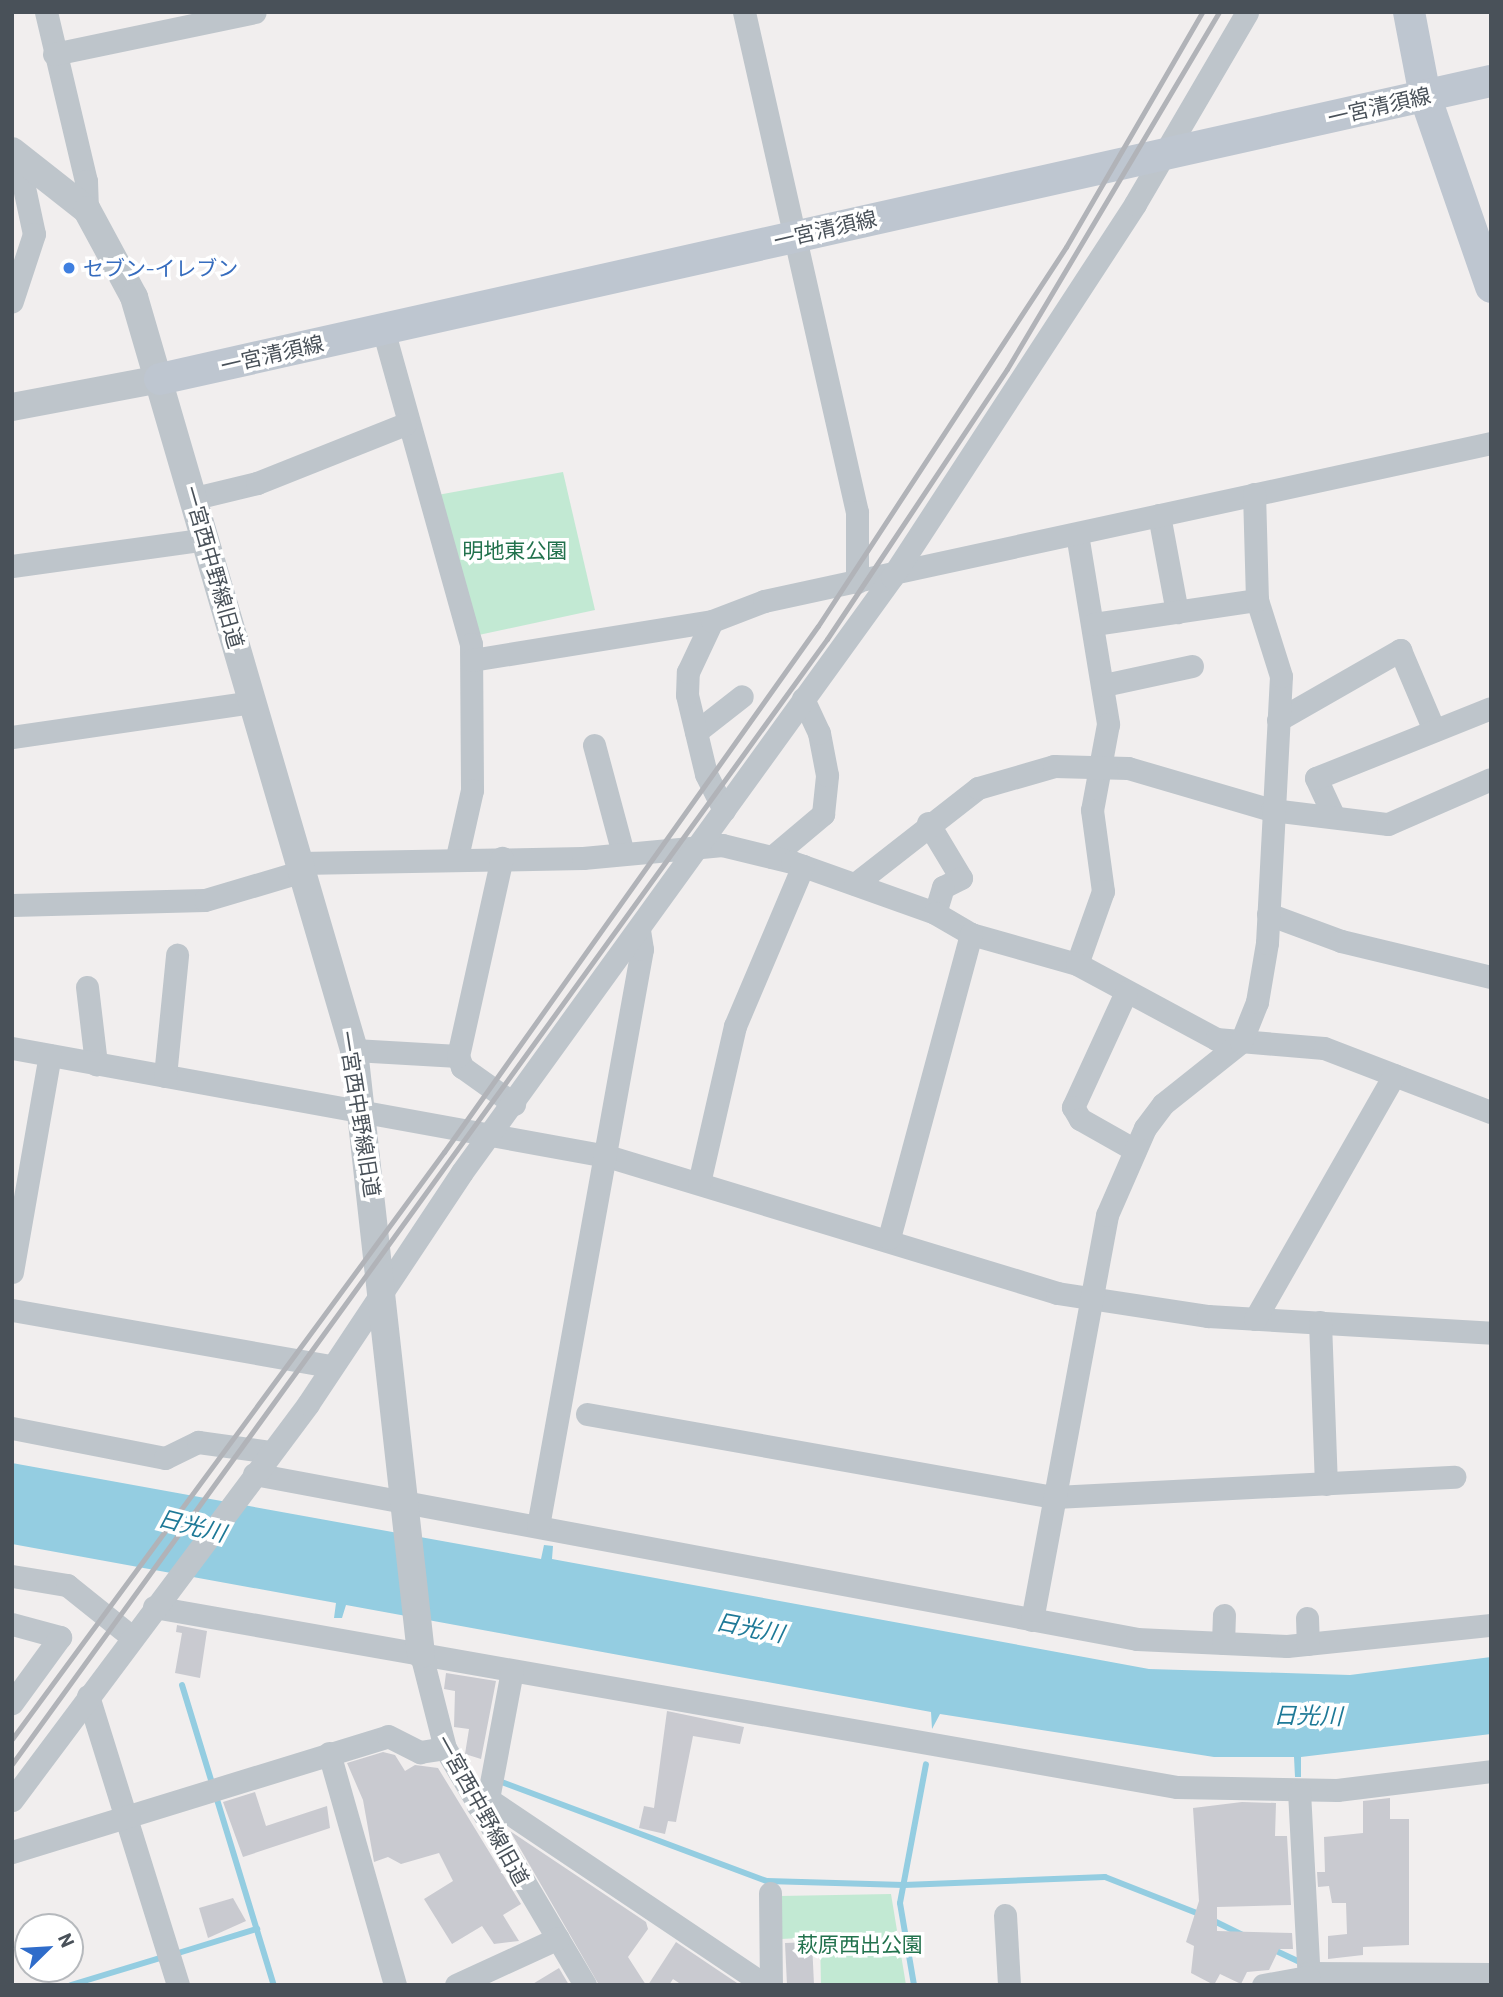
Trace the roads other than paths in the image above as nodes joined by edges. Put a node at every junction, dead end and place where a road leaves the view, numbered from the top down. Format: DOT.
graph roads {
  1 [pos="46,12"];
  2 [pos="255,12"];
  3 [pos="744,12"];
  4 [pos="1247,12"];
  5 [pos="1409,12"];
  6 [pos="54,54"];
  7 [pos="1491,81"];
  8 [pos="1425,96"];
  9 [pos="1164,154"];
  10 [pos="18,162"];
  11 [pos="87,210"];
  12 [pos="793,236"];
  13 [pos="1491,287"];
  14 [pos="12,301"];
  15 [pos="383,329"];
  16 [pos="160,379"];
  17 [pos="12,407"];
  18 [pos="405,424"];
  19 [pos="1491,443"];
  20 [pos="1254,494"];
  21 [pos="195,498"];
  22 [pos="1159,515"];
  23 [pos="1077,534"];
  24 [pos="206,539"];
  25 [pos="12,566"];
  26 [pos="892,577"];
  27 [pos="857,582"];
  28 [pos="1257,600"];
  29 [pos="1177,612"];
  30 [pos="712,621"];
  31 [pos="1094,624"];
  32 [pos="472,660"];
  33 [pos="1192,666"];
  34 [pos="1104,685"];
  35 [pos="742,696"];
  36 [pos="803,699"];
  37 [pos="253,702"];
  38 [pos="1491,708"];
  39 [pos="1278,720"];
  40 [pos="1434,730"];
  41 [pos="696,732"];
  42 [pos="12,737"];
  43 [pos="594,745"];
  44 [pos="1096,764"];
  45 [pos="1491,779"];
  46 [pos="724,810"];
  47 [pos="1272,810"];
  48 [pos="1334,817"];
  49 [pos="928,823"];
  50 [pos="700,844"];
  51 [pos="623,853"];
  52 [pos="457,857"];
  53 [pos="772,857"];
  54 [pos="502,858"];
  55 [pos="803,866"];
  56 [pos="301,867"];
  57 [pos="855,884"];
  58 [pos="12,905"];
  59 [pos="935,914"];
  60 [pos="1268,914"];
  61 [pos="639,931"];
  62 [pos="971,934"];
  63 [pos="177,955"];
  64 [pos="1077,964"];
  65 [pos="1491,977"];
  66 [pos="87,986"];
  67 [pos="1126,992"];
  68 [pos="1241,1042"];
  69 [pos="12,1048"];
  70 [pos="354,1050"];
  71 [pos="50,1055"];
  72 [pos="458,1056"];
  73 [pos="96,1064"];
  74 [pos="1394,1075"];
  75 [pos="165,1076"];
  76 [pos="514,1104"];
  77 [pos="364,1112"];
  78 [pos="1491,1112"];
  79 [pos="492,1134"];
  80 [pos="1135,1150"];
  81 [pos="607,1156"];
  82 [pos="699,1183"];
  83 [pos="889,1238"];
  84 [pos="12,1272"];
  85 [pos="383,1292"];
  86 [pos="1091,1299"];
  87 [pos="12,1310"];
  88 [pos="1255,1319"];
  89 [pos="1320,1322"];
  90 [pos="1491,1333"];
  91 [pos="329,1366"];
  92 [pos="587,1414"];
  93 [pos="12,1428"];
  94 [pos="271,1452"];
  95 [pos="254,1475"];
  96 [pos="1454,1477"];
  97 [pos="1326,1484"];
  98 [pos="1055,1497"];
  99 [pos="405,1500"];
  100 [pos="538,1526"];
  101 [pos="12,1576"];
  102 [pos="154,1607"];
  103 [pos="1224,1615"];
  104 [pos="1307,1618"];
  105 [pos="1032,1620"];
  106 [pos="12,1625"];
  107 [pos="1491,1625"];
  108 [pos="132,1637"];
  109 [pos="1223,1643"];
  110 [pos="1308,1644"];
  111 [pos="421,1654"];
  112 [pos="512,1671"];
  113 [pos="88,1696"];
  114 [pos="12,1703"];
  115 [pos="445,1748"];
  116 [pos="329,1753"];
  117 [pos="1491,1771"];
  118 [pos="1299,1791"];
  119 [pos="12,1800"];
  120 [pos="483,1803"];
  121 [pos="127,1817"];
  122 [pos="12,1852"];
  123 [pos="771,1894"];
  124 [pos="1005,1916"];
  125 [pos="558,1938"];
  126 [pos="1491,1974"];
  127 [pos="1309,1978"];
  128 [pos="178,1985"];
  129 [pos="395,1985"];
  130 [pos="456,1985"];
  131 [pos="586,1985"];
  132 [pos="765,1985"];
  133 [pos="771,1985"];
  134 [pos="1009,1985"];
  135 [pos="1263,1985"];
  1 -- 6 [label="street"];
  2 -- 6 [label="street"];
  3 -- 12 [label="street"];
  4 -- 9 [label="street"];
  5 -- 8 [label="main road"];
  6 -- 11 [label="street"];
  7 -- 8 [label="main road, 一宮清須線"];
  8 -- 9 [label="main road, 一宮清須線"];
  8 -- 13 [label="main road"];
  9 -- 12 [label="main road, 一宮清須線"];
  9 -- 26 [label="street"];
  10 -- 11 [label="street, 一宮西中野線旧道"];
  10 -- 14 [label="street"];
  11 -- 16 [label="street, 一宮西中野線旧道"];
  12 -- 15 [label="main road, 一宮清須線"];
  12 -- 27 [label="street"];
  15 -- 16 [label="main road, 一宮清須線"];
  15 -- 18 [label="street"];
  16 -- 17 [label="street"];
  16 -- 21 [label="street, 一宮西中野線旧道"];
  18 -- 21 [label="street"];
  18 -- 32 [label="street"];
  19 -- 20 [label="street"];
  20 -- 22 [label="street"];
  20 -- 28 [label="street"];
  21 -- 24 [label="street, 一宮西中野線旧道"];
  22 -- 23 [label="street"];
  22 -- 29 [label="street"];
  23 -- 26 [label="street"];
  23 -- 31 [label="street"];
  24 -- 25 [label="street"];
  24 -- 37 [label="street, 一宮西中野線旧道"];
  26 -- 27 [label="street"];
  26 -- 36 [label="street"];
  27 -- 30 [label="street"];
  28 -- 29 [label="street"];
  28 -- 39 [label="street"];
  29 -- 31 [label="street"];
  30 -- 32 [label="street"];
  30 -- 41 [label="street"];
  31 -- 34 [label="street"];
  32 -- 52 [label="street"];
  33 -- 34 [label="street"];
  34 -- 44 [label="street"];
  35 -- 41 [label="street"];
  36 -- 46 [label="street"];
  36 -- 53 [label="street"];
  37 -- 42 [label="street"];
  37 -- 56 [label="street, 一宮西中野線旧道"];
  38 -- 40 [label="street"];
  39 -- 40 [label="street"];
  39 -- 47 [label="street"];
  40 -- 48 [label="street"];
  41 -- 46 [label="street"];
  43 -- 51 [label="street"];
  44 -- 47 [label="street"];
  44 -- 49 [label="street"];
  44 -- 64 [label="street"];
  45 -- 48 [label="street"];
  46 -- 50 [label="street"];
  47 -- 48 [label="street"];
  47 -- 60 [label="street"];
  49 -- 57 [label="street"];
  49 -- 59 [label="street"];
  50 -- 51 [label="street"];
  50 -- 53 [label="street"];
  50 -- 61 [label="street"];
  51 -- 54 [label="street"];
  52 -- 54 [label="street"];
  52 -- 56 [label="street"];
  53 -- 55 [label="street"];
  54 -- 72 [label="street"];
  55 -- 57 [label="street"];
  55 -- 82 [label="street"];
  56 -- 58 [label="street"];
  56 -- 70 [label="street, 一宮西中野線旧道"];
  57 -- 59 [label="street"];
  59 -- 62 [label="street"];
  60 -- 65 [label="street"];
  60 -- 68 [label="street"];
  61 -- 76 [label="street"];
  61 -- 81 [label="street"];
  62 -- 64 [label="street"];
  62 -- 83 [label="street"];
  63 -- 75 [label="street"];
  64 -- 67 [label="street"];
  66 -- 73 [label="street"];
  67 -- 68 [label="street"];
  67 -- 80 [label="street"];
  68 -- 74 [label="street"];
  68 -- 80 [label="street"];
  69 -- 71 [label="street"];
  70 -- 72 [label="street"];
  70 -- 77 [label="street, 一宮西中野線旧道"];
  71 -- 73 [label="street"];
  71 -- 84 [label="street"];
  72 -- 76 [label="street"];
  73 -- 75 [label="street"];
  74 -- 78 [label="street"];
  74 -- 88 [label="street"];
  75 -- 77 [label="street"];
  76 -- 79 [label="street"];
  77 -- 79 [label="street"];
  77 -- 85 [label="street, 一宮西中野線旧道"];
  79 -- 81 [label="street"];
  79 -- 85 [label="street"];
  80 -- 86 [label="street"];
  81 -- 82 [label="street"];
  81 -- 100 [label="street"];
  82 -- 83 [label="street"];
  83 -- 86 [label="street"];
  85 -- 91 [label="street"];
  85 -- 99 [label="street, 一宮西中野線旧道"];
  86 -- 88 [label="street"];
  86 -- 98 [label="street"];
  87 -- 91 [label="street"];
  88 -- 89 [label="street"];
  89 -- 90 [label="street"];
  89 -- 97 [label="street"];
  91 -- 94 [label="street"];
  92 -- 98 [label="street"];
  93 -- 94 [label="street"];
  94 -- 95 [label="street"];
  95 -- 99 [label="street"];
  95 -- 102 [label="street"];
  96 -- 97 [label="street"];
  97 -- 98 [label="street"];
  98 -- 105 [label="street"];
  99 -- 100 [label="street"];
  99 -- 111 [label="street, 一宮西中野線旧道"];
  100 -- 105 [label="street"];
  101 -- 108 [label="street"];
  102 -- 108 [label="street"];
  102 -- 111 [label="street"];
  103 -- 109 [label="street"];
  104 -- 110 [label="street"];
  105 -- 109 [label="street"];
  106 -- 114 [label="street"];
  107 -- 110 [label="street"];
  108 -- 113 [label="street"];
  109 -- 110 [label="street"];
  111 -- 112 [label="street"];
  111 -- 115 [label="street, 一宮西中野線旧道"];
  112 -- 118 [label="street"];
  112 -- 120 [label="street"];
  113 -- 119 [label="street"];
  113 -- 121 [label="street"];
  115 -- 116 [label="street"];
  115 -- 120 [label="street, 一宮西中野線旧道"];
  116 -- 121 [label="street"];
  116 -- 129 [label="street"];
  117 -- 118 [label="street"];
  118 -- 127 [label="street"];
  120 -- 125 [label="street, 一宮西中野線旧道"];
  120 -- 132 [label="street"];
  121 -- 122 [label="street"];
  121 -- 128 [label="street"];
  123 -- 133 [label="street"];
  124 -- 134 [label="street"];
  125 -- 130 [label="street"];
  125 -- 131 [label="street, 一宮西中野線旧道"];
  126 -- 127 [label="street"];
  127 -- 135 [label="street"];
}
